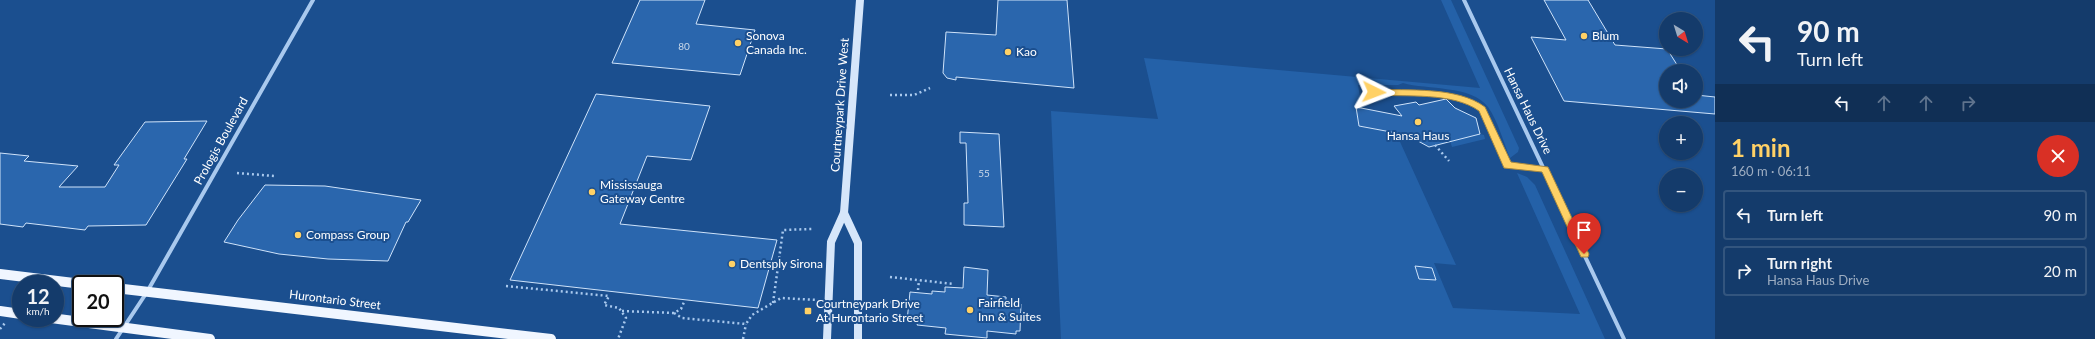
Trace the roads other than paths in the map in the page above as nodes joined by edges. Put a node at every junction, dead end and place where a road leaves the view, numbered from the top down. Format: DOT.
graph roads {
  1 [pos="313,0"];
  2 [pos="860,0"];
  3 [pos="1464,0"];
  4 [pos="1374,92"];
  5 [pos="1545,169"];
  6 [pos="844,213"];
  7 [pos="0,274"];
  8 [pos="72,283"];
  9 [pos="124,289"];
  10 [pos="147,292"];
  11 [pos="0,311"];
  12 [pos="12,313"];
  13 [pos="64,320"];
  14 [pos="123,328"];
  15 [pos="116,339"];
  16 [pos="210,339"];
  17 [pos="551,339"];
  18 [pos="827,339"];
  19 [pos="858,339"];
  20 [pos="1624,339"];
  1 -- 10 [label="street, Prologis Boulevard"];
  2 -- 6 [label="main road, Courtneypark Drive West"];
  3 -- 5 [label="street, Hansa Haus Drive"];
  4 -- 5 [label="lane"];
  5 -- 20 [label="street, Hansa Haus Drive"];
  6 -- 18 [label="main road, Courtneypark Drive West"];
  6 -- 19 [label="main road, Courtneypark Drive West"];
  7 -- 8 [label="main road"];
  9 -- 10 [label="main road, Hurontario Street"];
  10 -- 14 [label="street, Prologis Boulevard"];
  10 -- 17 [label="main road, Hurontario Street"];
  11 -- 12 [label="main road"];
  13 -- 14 [label="main road"];
  14 -- 15 [label="street, Prologis Boulevard"];
  14 -- 16 [label="main road"];
}
